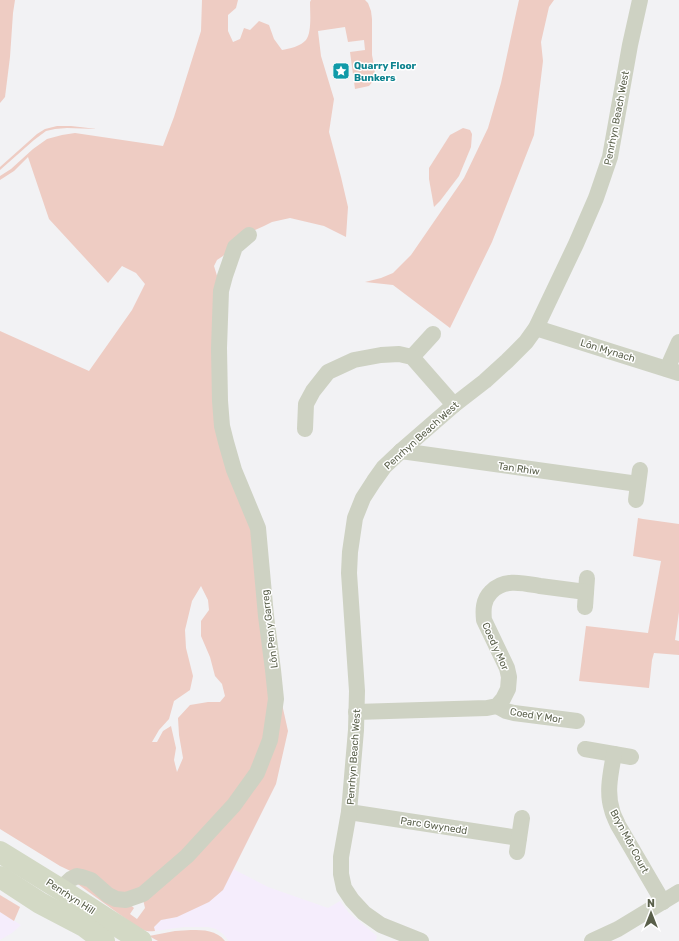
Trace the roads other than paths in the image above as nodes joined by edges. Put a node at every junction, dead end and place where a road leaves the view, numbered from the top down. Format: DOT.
graph roads {
  1 [pos="640,0"];
  2 [pos="249,235"];
  3 [pos="536,328"];
  4 [pos="433,334"];
  5 [pos="679,342"];
  6 [pos="412,357"];
  7 [pos="673,371"];
  8 [pos="454,405"];
  9 [pos="305,429"];
  10 [pos="401,451"];
  11 [pos="636,500"];
  12 [pos="586,592"];
  13 [pos="497,706"];
  14 [pos="356,712"];
  15 [pos="577,721"];
  16 [pos="585,749"];
  17 [pos="614,754"];
  18 [pos="631,757"];
  19 [pos="349,812"];
  20 [pos="522,818"];
  21 [pos="0,852"];
  22 [pos="0,877"];
  23 [pos="60,889"];
  24 [pos="679,892"];
  25 [pos="663,902"];
  26 [pos="104,941"];
  27 [pos="141,941"];
  28 [pos="421,941"];
  29 [pos="592,941"];
  1 -- 3 [label="street, Penrhyn Beach West"];
  2 -- 23 [label="street, Lôn Pen y Garreg"];
  3 -- 7 [label="street, Lôn Mynach"];
  3 -- 8 [label="street, Penrhyn Beach West"];
  4 -- 6 [label="street"];
  5 -- 7 [label="street"];
  6 -- 8 [label="street"];
  6 -- 9 [label="street"];
  8 -- 10 [label="street, Penrhyn Beach West"];
  10 -- 11 [label="street, Tan Rhiw"];
  10 -- 14 [label="street, Penrhyn Beach West"];
  12 -- 13 [label="street, Coed y Mor"];
  13 -- 14 [label="street, Coed y Mor"];
  13 -- 15 [label="street, Coed Y Mor"];
  14 -- 19 [label="street, Penrhyn Beach West"];
  16 -- 17 [label="street"];
  17 -- 18 [label="street"];
  17 -- 25 [label="street, Bryn Môr Court"];
  19 -- 20 [label="street, Parc Gwynedd"];
  19 -- 28 [label="street, Penrhyn Beach West"];
  21 -- 23 [label="main road, Penrhyn Hill"];
  22 -- 26 [label="main road, Penrhyn Hill"];
  23 -- 27 [label="main road, Penrhyn Hill"];
  24 -- 25 [label="street"];
  25 -- 29 [label="street"];
}
